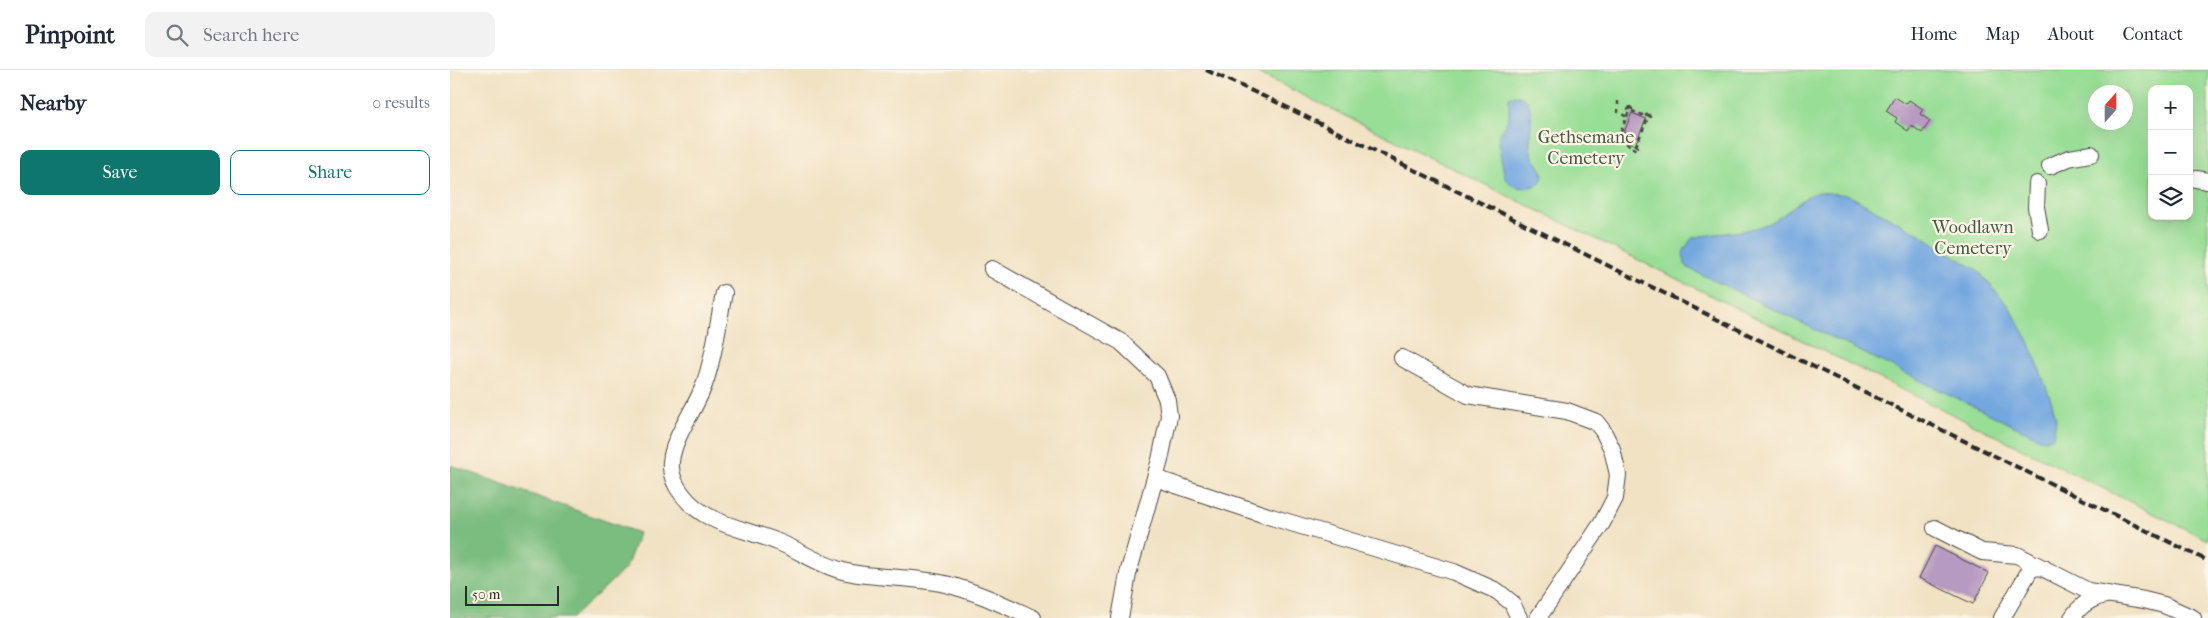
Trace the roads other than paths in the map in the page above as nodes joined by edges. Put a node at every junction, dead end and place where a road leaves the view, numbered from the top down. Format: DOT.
graph roads {
  1 [pos="2091,154"];
  2 [pos="2050,166"];
  3 [pos="2037,184"];
  4 [pos="2040,230"];
  5 [pos="992,269"];
  6 [pos="724,293"];
  7 [pos="1402,358"];
  8 [pos="1155,478"];
  9 [pos="1935,528"];
  10 [pos="2044,568"];
  11 [pos="2109,595"];
  12 [pos="1033,618"];
  13 [pos="1120,618"];
  14 [pos="1519,618"];
  15 [pos="1538,618"];
  16 [pos="2002,618"];
  17 [pos="2072,618"];
  18 [pos="2193,618"];
  1 -- 2 [label="lane"];
  3 -- 4 [label="lane"];
  5 -- 8 [label="lane"];
  6 -- 12 [label="lane"];
  7 -- 15 [label="lane"];
  8 -- 13 [label="lane"];
  8 -- 14 [label="lane"];
  9 -- 10 [label="lane"];
  10 -- 11 [label="lane"];
  10 -- 16 [label="lane"];
  11 -- 17 [label="lane"];
  11 -- 18 [label="lane"];
}
